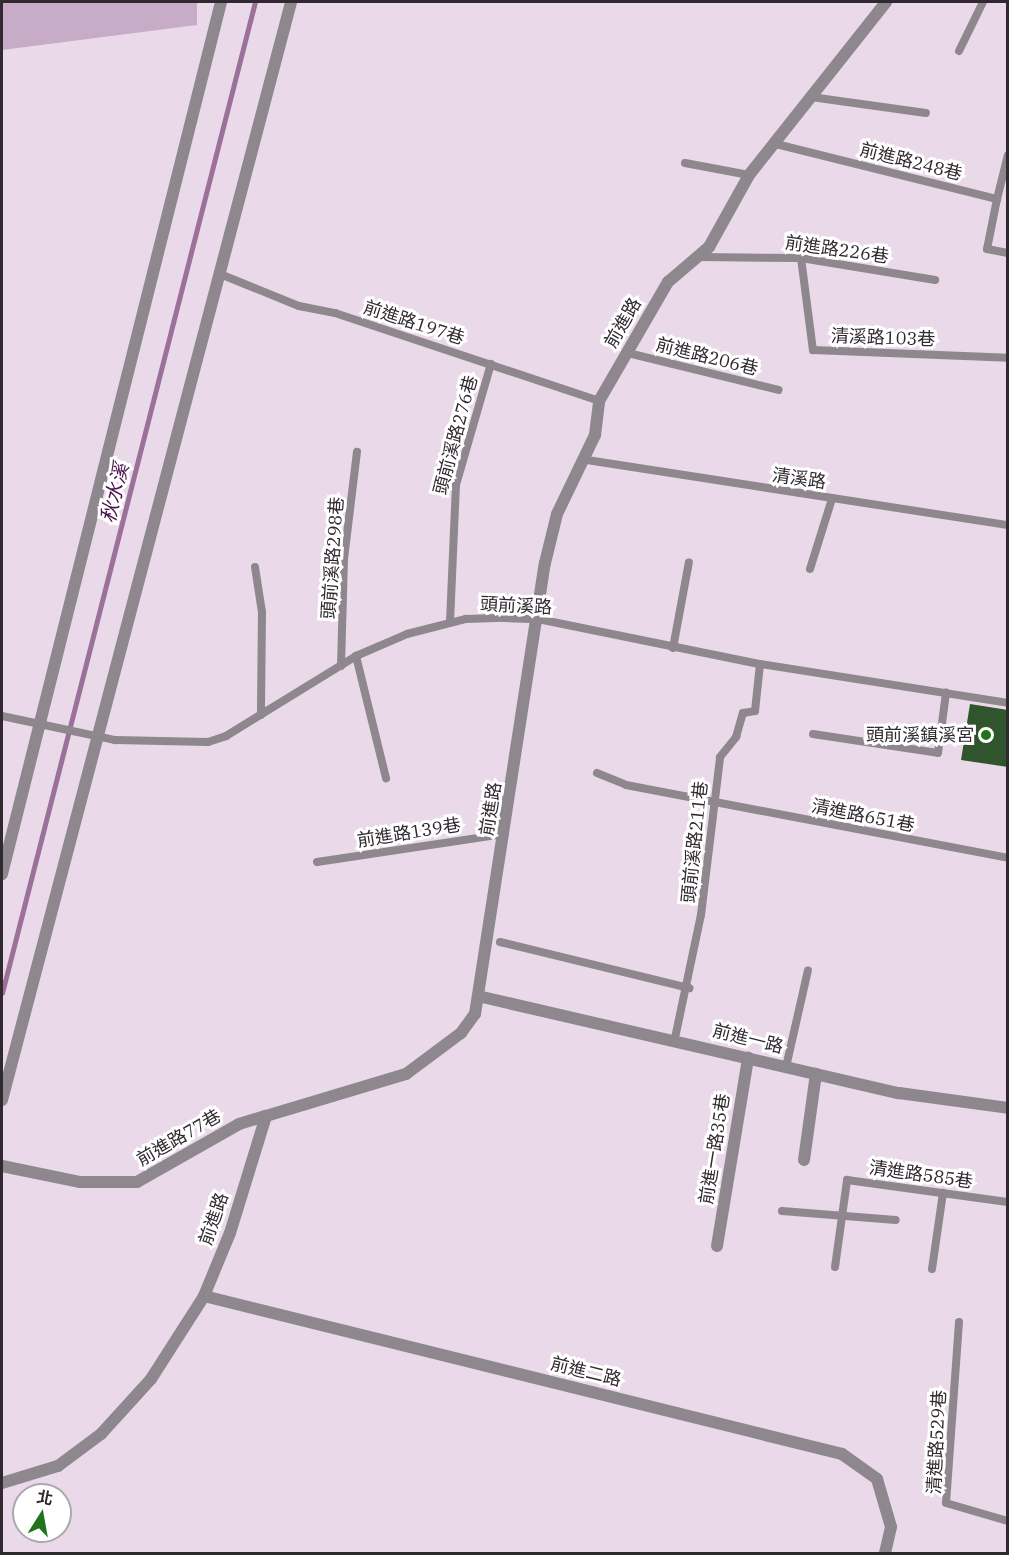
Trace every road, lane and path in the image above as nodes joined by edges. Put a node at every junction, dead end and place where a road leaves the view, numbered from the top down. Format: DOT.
graph roads {
  1 [pos="221,2"];
  2 [pos="291,2"];
  3 [pos="886,2"];
  4 [pos="983,2"];
  5 [pos="959,51"];
  6 [pos="811,97"];
  7 [pos="926,113"];
  8 [pos="776,144"];
  9 [pos="1008,156"];
  10 [pos="685,163"];
  11 [pos="749,175"];
  12 [pos="997,199"];
  13 [pos="1008,253"];
  14 [pos="699,256"];
  15 [pos="801,258"];
  16 [pos="220,274"];
  17 [pos="935,280"];
  18 [pos="628,353"];
  19 [pos="1008,358"];
  20 [pos="491,364"];
  21 [pos="779,390"];
  22 [pos="598,401"];
  23 [pos="357,452"];
  24 [pos="587,460"];
  25 [pos="832,499"];
  26 [pos="1008,525"];
  27 [pos="689,562"];
  28 [pos="255,567"];
  29 [pos="810,568"];
  30 [pos="538,619"];
  31 [pos="450,622"];
  32 [pos="674,648"];
  33 [pos="356,657"];
  34 [pos="760,663"];
  35 [pos="341,666"];
  36 [pos="946,693"];
  37 [pos="1008,703"];
  38 [pos="261,715"];
  39 [pos="2,716"];
  40 [pos="39,723"];
  41 [pos="813,734"];
  42 [pos="99,738"];
  43 [pos="597,773"];
  44 [pos="386,778"];
  45 [pos="713,802"];
  46 [pos="505,834"];
  47 [pos="1008,858"];
  48 [pos="317,862"];
  49 [pos="2,874"];
  50 [pos="500,942"];
  51 [pos="808,970"];
  52 [pos="689,988"];
  53 [pos="482,997"];
  54 [pos="675,1038"];
  55 [pos="748,1058"];
  56 [pos="786,1067"];
  57 [pos="816,1074"];
  58 [pos="2,1100"];
  59 [pos="1008,1107"];
  60 [pos="266,1116"];
  61 [pos="804,1160"];
  62 [pos="2,1166"];
  63 [pos="943,1193"];
  64 [pos="1008,1202"];
  65 [pos="782,1211"];
  66 [pos="842,1218"];
  67 [pos="896,1220"];
  68 [pos="717,1246"];
  69 [pos="835,1267"];
  70 [pos="932,1269"];
  71 [pos="204,1296"];
  72 [pos="959,1322"];
  73 [pos="2,1483"];
  74 [pos="1008,1521"];
  75 [pos="885,1554"];
  1 -- 40 [label="street"];
  2 -- 16 [label="street"];
  3 -- 6 [label="street, 前進路"];
  4 -- 5 [label="lane"];
  6 -- 7 [label="lane"];
  6 -- 8 [label="street, 前進路"];
  8 -- 11 [label="street, 前進路"];
  8 -- 12 [label="lane, 前進路248巷"];
  9 -- 12 [label="lane"];
  10 -- 11 [label="lane"];
  11 -- 14 [label="street, 前進路"];
  12 -- 13 [label="lane"];
  14 -- 15 [label="lane, 前進路226巷"];
  14 -- 18 [label="street, 前進路"];
  15 -- 17 [label="lane, 前進路226巷"];
  15 -- 19 [label="lane, 清溪路103巷"];
  16 -- 20 [label="lane, 前進路197巷"];
  16 -- 42 [label="street"];
  18 -- 21 [label="lane, 前進路206巷"];
  18 -- 22 [label="street, 前進路"];
  20 -- 22 [label="lane, 前進路197巷"];
  20 -- 31 [label="lane, 頭前溪路276巷"];
  22 -- 24 [label="street, 前進路"];
  23 -- 35 [label="lane, 頭前溪路298巷"];
  24 -- 25 [label="lane, 清溪路"];
  24 -- 30 [label="street, 前進路"];
  25 -- 26 [label="lane, 清溪路"];
  25 -- 29 [label="lane"];
  27 -- 32 [label="lane"];
  28 -- 38 [label="lane"];
  30 -- 31 [label="lane, 頭前溪路"];
  30 -- 32 [label="lane, 頭前溪路"];
  30 -- 46 [label="street, 前進路"];
  31 -- 33 [label="lane, 頭前溪路"];
  32 -- 34 [label="lane, 頭前溪路"];
  33 -- 35 [label="lane, 頭前溪路"];
  33 -- 44 [label="lane"];
  34 -- 36 [label="lane, 頭前溪路"];
  34 -- 45 [label="lane, 頭前溪路211巷"];
  35 -- 38 [label="lane, 頭前溪路"];
  36 -- 37 [label="lane, 頭前溪路"];
  36 -- 41 [label="lane"];
  38 -- 42 [label="lane, 頭前溪路"];
  39 -- 40 [label="lane, 頭前溪路"];
  40 -- 42 [label="lane, 頭前溪路"];
  40 -- 49 [label="street"];
  42 -- 58 [label="street"];
  43 -- 45 [label="lane, 清進路651巷"];
  45 -- 47 [label="lane, 清進路651巷"];
  45 -- 52 [label="lane, 頭前溪路211巷"];
  46 -- 48 [label="lane, 前進路139巷"];
  46 -- 53 [label="street, 前進路"];
  50 -- 52 [label="lane"];
  51 -- 56 [label="lane"];
  52 -- 54 [label="lane, 頭前溪路211巷"];
  53 -- 54 [label="street, 前進一路"];
  53 -- 60 [label="street, 前進路"];
  54 -- 55 [label="street, 前進一路"];
  55 -- 56 [label="street, 前進一路"];
  55 -- 68 [label="street, 前進一路35巷"];
  56 -- 57 [label="street, 前進一路"];
  57 -- 59 [label="street, 前進一路"];
  57 -- 61 [label="street"];
  60 -- 62 [label="street, 前進路77巷"];
  60 -- 71 [label="street, 前進路"];
  63 -- 64 [label="lane, 清進路585巷"];
  63 -- 66 [label="lane, 清進路585巷"];
  63 -- 70 [label="lane"];
  65 -- 66 [label="lane"];
  66 -- 67 [label="lane"];
  66 -- 69 [label="lane, 清進路585巷"];
  71 -- 73 [label="street, 前進路"];
  71 -- 75 [label="street, 前進二路"];
  72 -- 74 [label="lane, 清進路529巷"];
}
